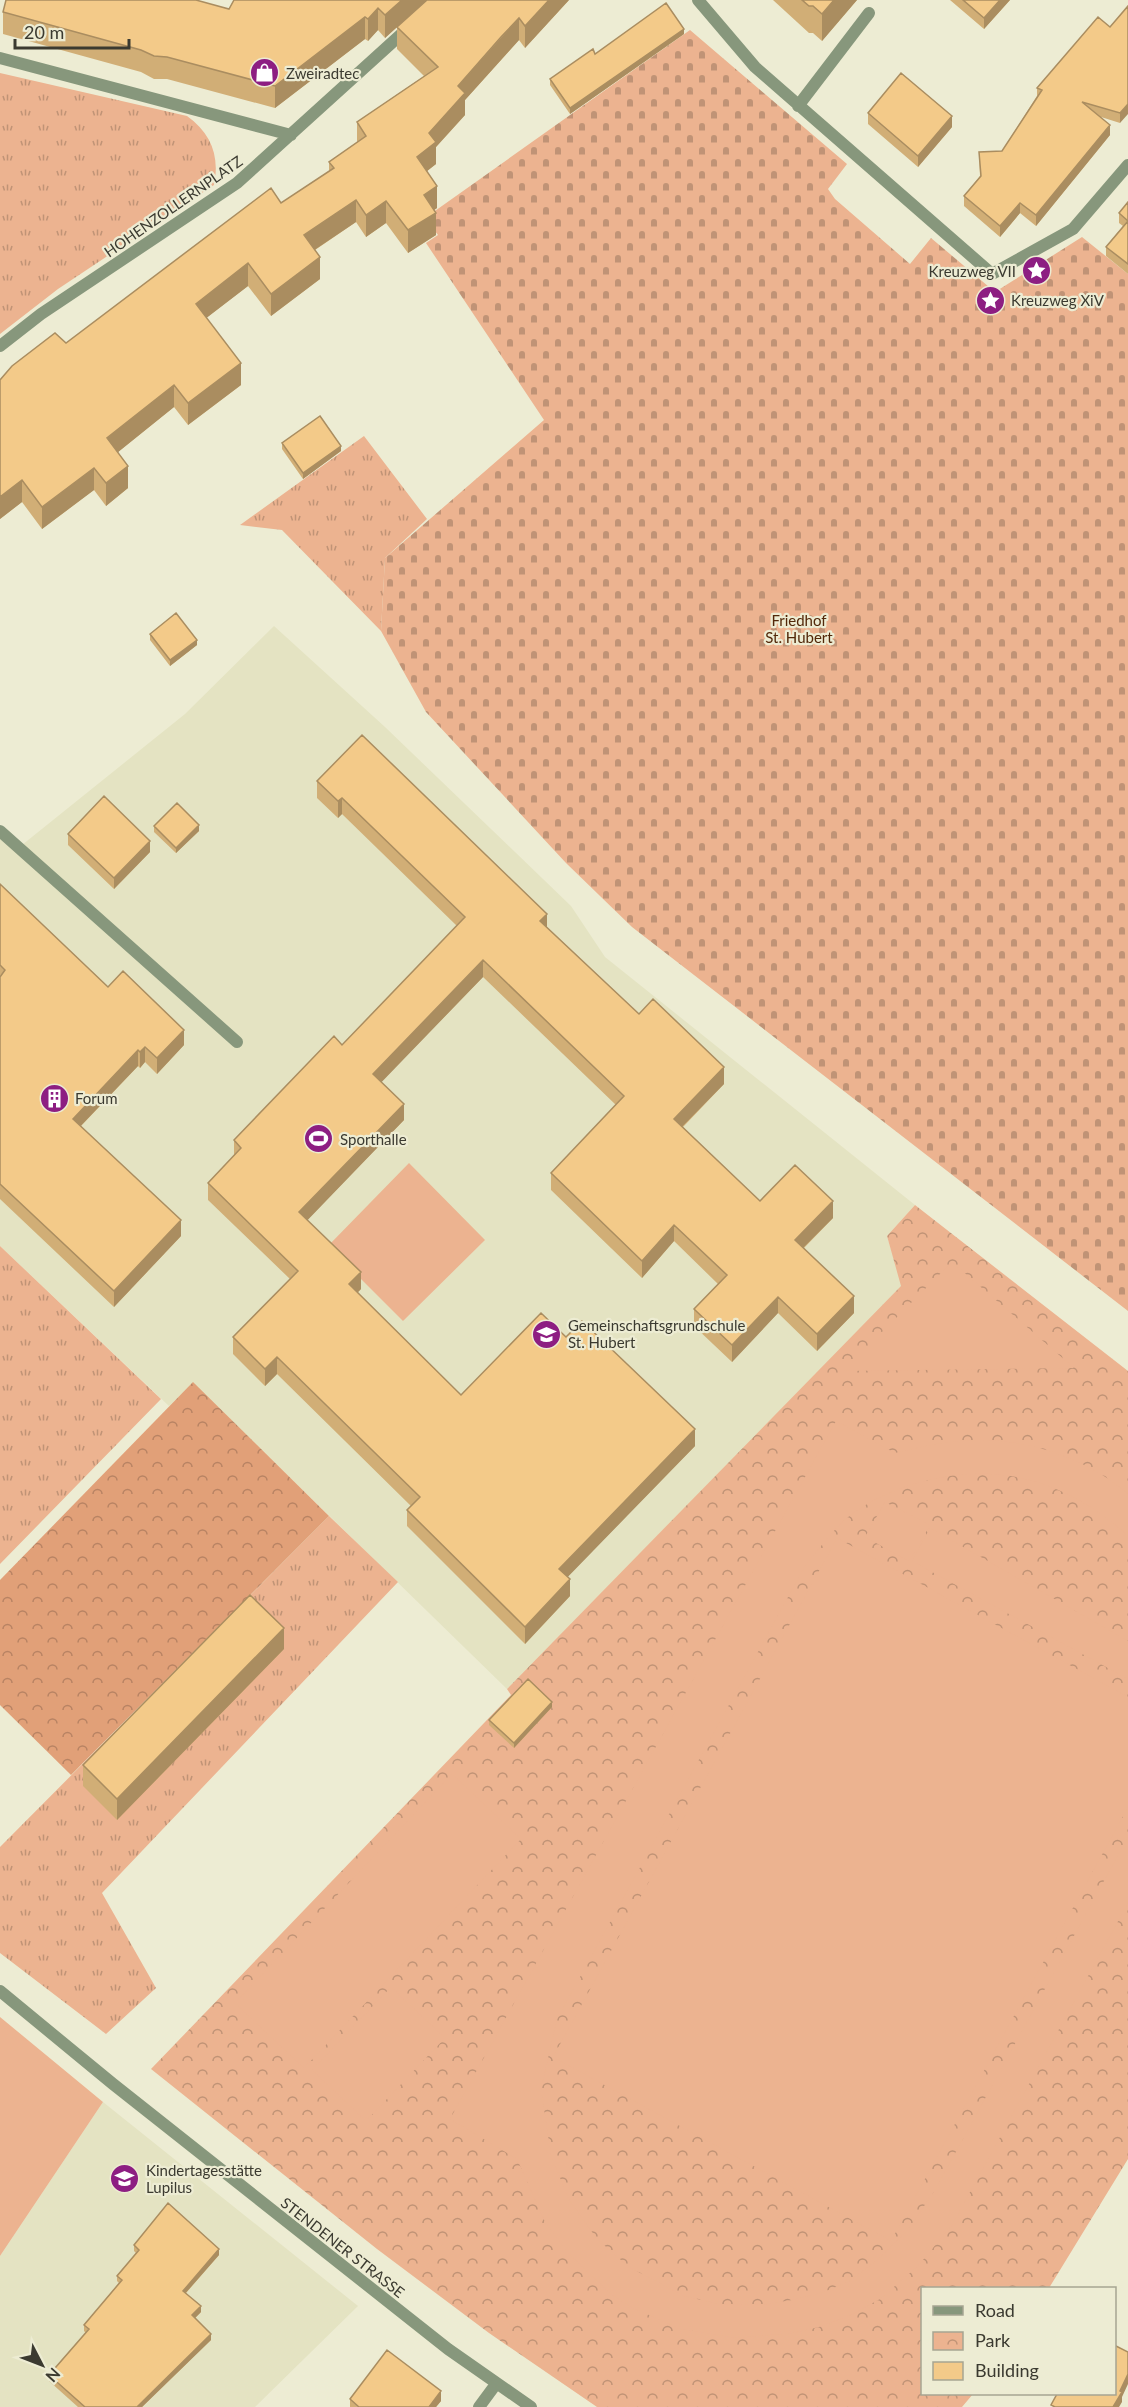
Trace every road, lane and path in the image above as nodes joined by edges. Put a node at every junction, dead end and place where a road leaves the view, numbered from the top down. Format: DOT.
graph roads {
  1 [pos="698,0"];
  2 [pos="869,13"];
  3 [pos="413,24"];
  4 [pos="0,58"];
  5 [pos="798,106"];
  6 [pos="291,135"];
  7 [pos="1128,165"];
  8 [pos="0,346"];
  9 [pos="0,831"];
  10 [pos="237,1042"];
  11 [pos="0,1991"];
  12 [pos="496,2384"];
  13 [pos="479,2407"];
  14 [pos="531,2407"];
  1 -- 5 [label="street"];
  2 -- 5 [label="street"];
  3 -- 6 [label="street, HOHENZOLLERNPLATZ"];
  4 -- 6 [label="street"];
  5 -- 7 [label="street"];
  6 -- 8 [label="street, HOHENZOLLERNPLATZ"];
  9 -- 10 [label="street"];
  11 -- 12 [label="street, STENDENER STRASSE"];
  12 -- 13 [label="street"];
  12 -- 14 [label="street, STENDENER STRASSE"];
}
